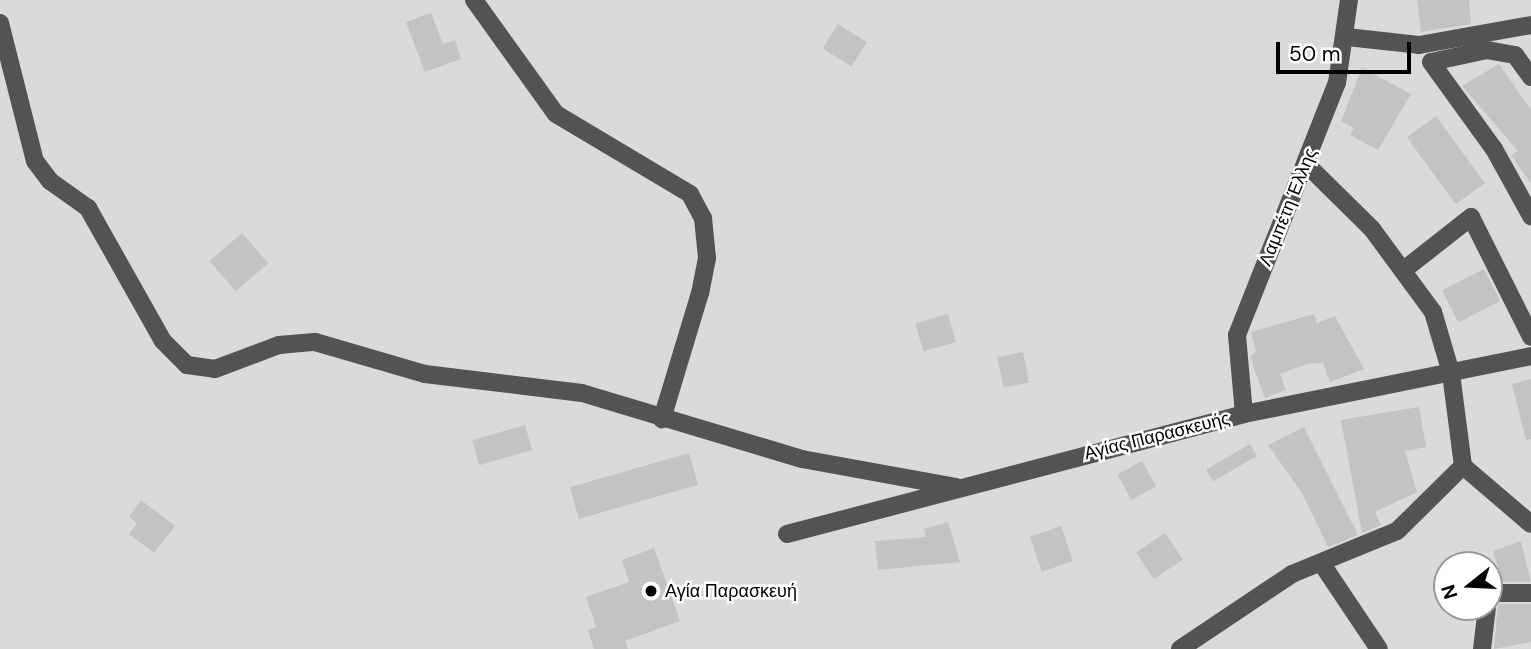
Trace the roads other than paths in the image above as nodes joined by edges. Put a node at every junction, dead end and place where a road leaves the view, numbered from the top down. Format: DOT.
graph roads {
  1 [pos="474,0"];
  2 [pos="1349,0"];
  3 [pos="0,23"];
  4 [pos="1531,25"];
  5 [pos="1347,37"];
  6 [pos="1531,77"];
  7 [pos="1306,164"];
  8 [pos="1531,216"];
  9 [pos="1405,269"];
  10 [pos="1531,337"];
  11 [pos="1531,356"];
  12 [pos="1451,373"];
  13 [pos="1244,414"];
  14 [pos="663,419"];
  15 [pos="1463,466"];
  16 [pos="956,487"];
  17 [pos="1531,524"];
  18 [pos="786,534"];
  19 [pos="1322,564"];
  20 [pos="1503,593"];
  21 [pos="1531,593"];
  22 [pos="1485,621"];
  23 [pos="1180,649"];
  24 [pos="1379,649"];
  25 [pos="1482,649"];
  1 -- 14 [label="street"];
  2 -- 5 [label="street, Λαμπέτη Έλλης"];
  3 -- 14 [label="street"];
  4 -- 5 [label="street"];
  5 -- 7 [label="street, Λαμπέτη Έλλης"];
  6 -- 8 [label="street"];
  7 -- 9 [label="street"];
  7 -- 13 [label="street, Λαμπέτη Έλλης"];
  9 -- 10 [label="street"];
  9 -- 12 [label="street"];
  11 -- 12 [label="street, Αγίας Παρασκευής"];
  12 -- 13 [label="street, Αγίας Παρασκευής"];
  12 -- 15 [label="street"];
  13 -- 16 [label="street, Αγίας Παρασκευής"];
  14 -- 16 [label="street"];
  15 -- 17 [label="street"];
  15 -- 19 [label="street"];
  16 -- 18 [label="street, Αγίας Παρασκευής"];
  19 -- 23 [label="street"];
  19 -- 24 [label="street"];
  20 -- 21 [label="street"];
  22 -- 25 [label="street"];
}
